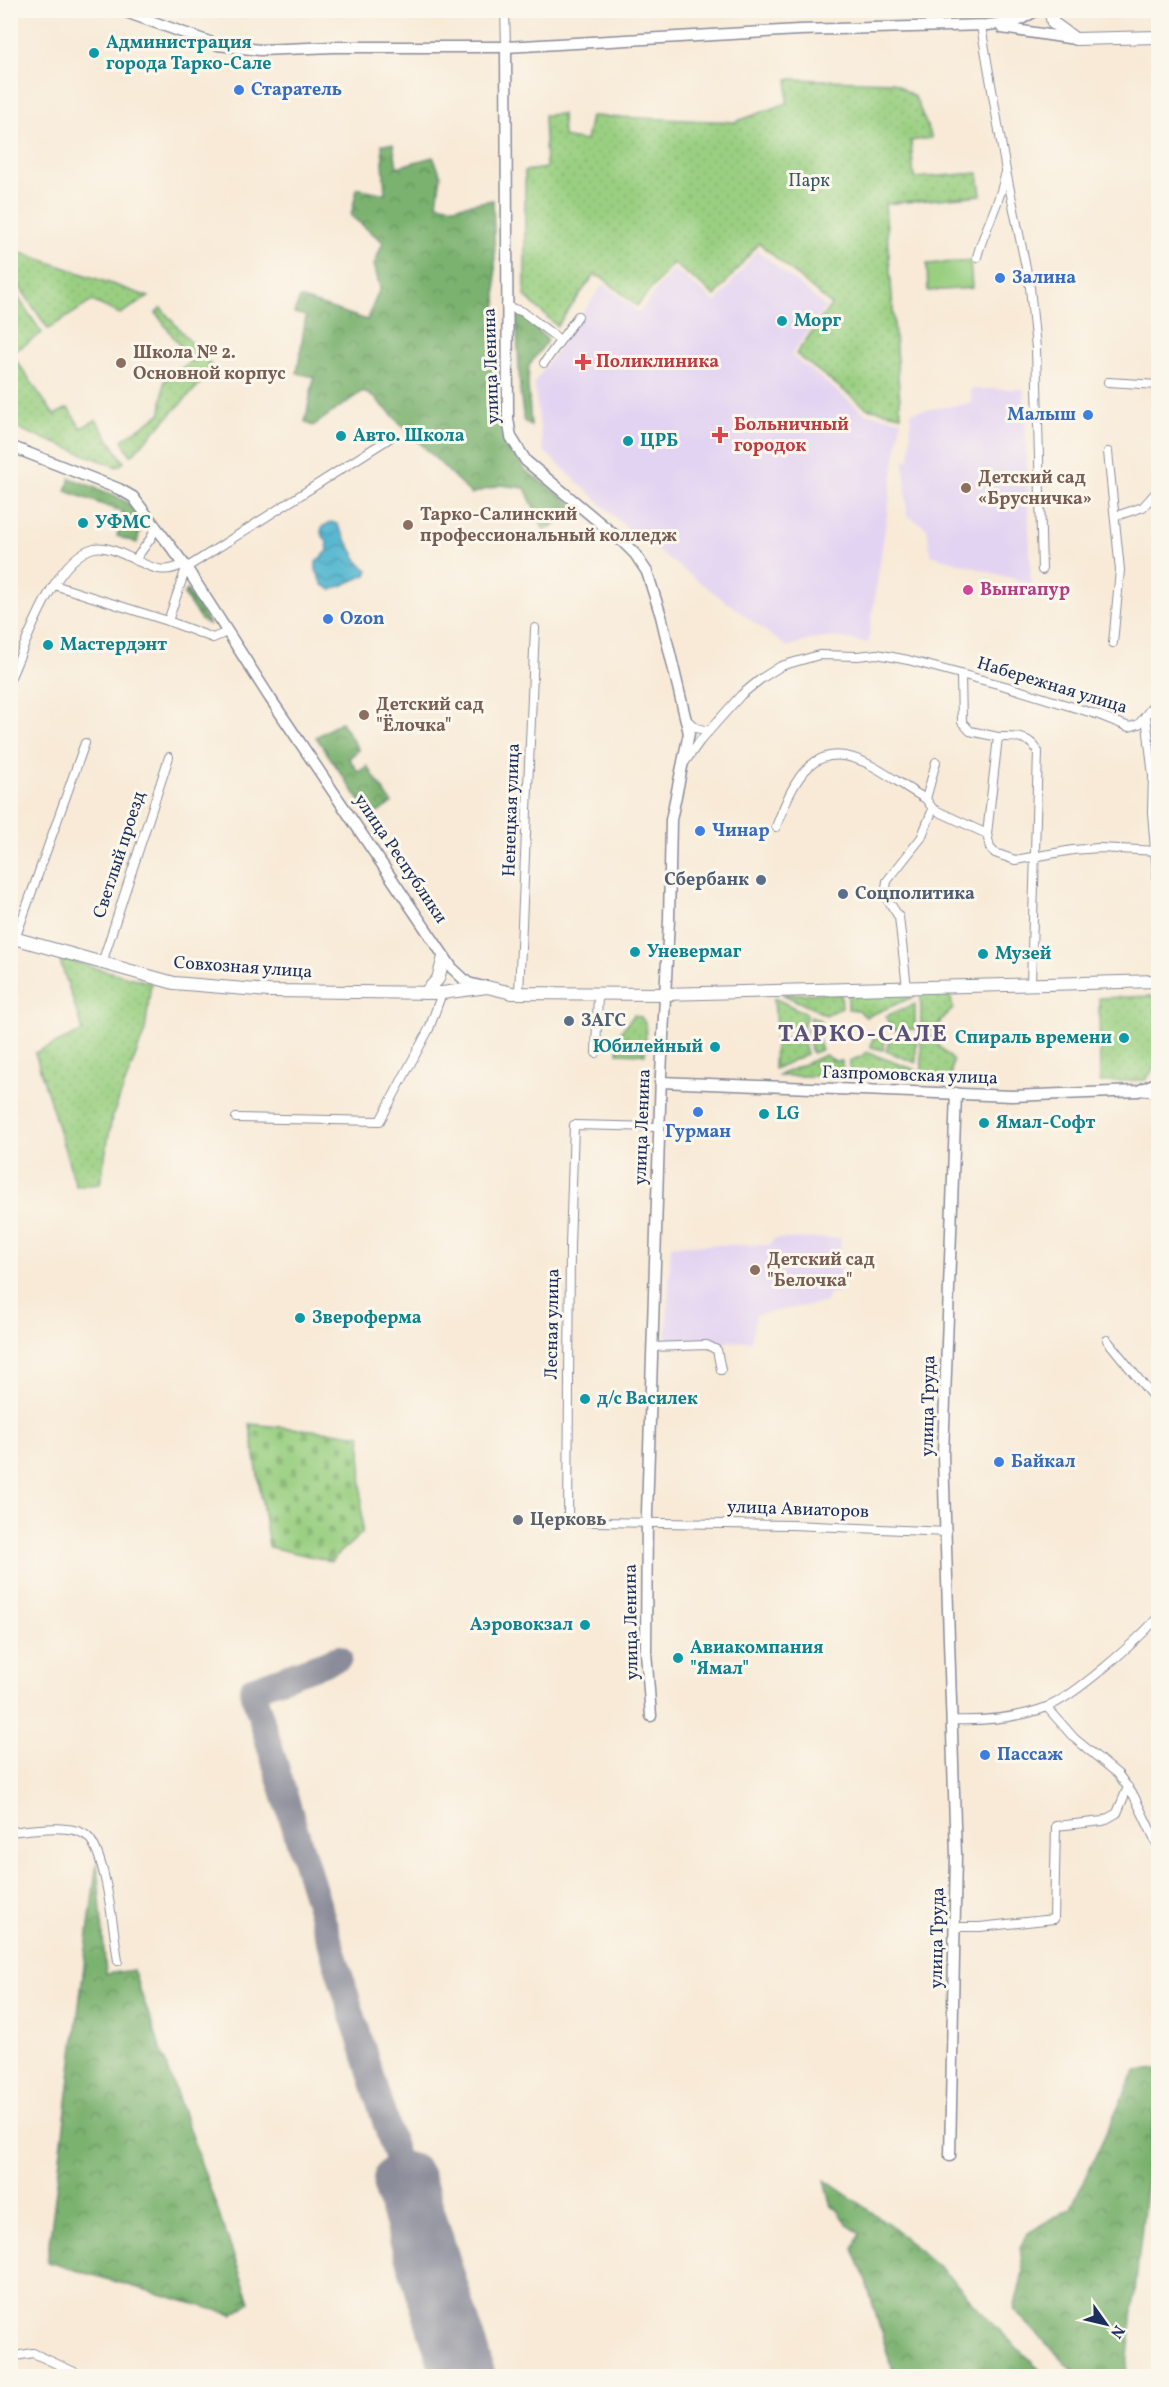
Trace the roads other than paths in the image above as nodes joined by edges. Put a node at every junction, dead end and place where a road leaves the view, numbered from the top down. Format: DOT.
graph roads {
  1 [pos="120,10"];
  2 [pos="505,10"];
  3 [pos="1037,10"];
  4 [pos="1050,10"];
  5 [pos="984,26"];
  6 [pos="1158,37"];
  7 [pos="1075,39"];
  8 [pos="506,47"];
  9 [pos="1006,171"];
  10 [pos="977,257"];
  11 [pos="506,306"];
  12 [pos="578,316"];
  13 [pos="560,340"];
  14 [pos="544,363"];
  15 [pos="1108,382"];
  16 [pos="1158,385"];
  17 [pos="390,438"];
  18 [pos="10,446"];
  19 [pos="1108,452"];
  20 [pos="1158,490"];
  21 [pos="1116,516"];
  22 [pos="156,526"];
  23 [pos="135,560"];
  24 [pos="185,566"];
  25 [pos="1042,570"];
  26 [pos="54,585"];
  27 [pos="168,621"];
  28 [pos="535,628"];
  29 [pos="227,632"];
  30 [pos="1113,643"];
  31 [pos="961,676"];
  32 [pos="10,679"];
  33 [pos="1158,699"];
  34 [pos="1146,716"];
  35 [pos="687,720"];
  36 [pos="709,731"];
  37 [pos="998,737"];
  38 [pos="85,744"];
  39 [pos="169,756"];
  40 [pos="936,762"];
  41 [pos="683,765"];
  42 [pos="926,799"];
  43 [pos="933,809"];
  44 [pos="776,827"];
  45 [pos="987,834"];
  46 [pos="1157,851"];
  47 [pos="1035,855"];
  48 [pos="1158,887"];
  49 [pos="13,938"];
  50 [pos="444,957"];
  51 [pos="102,963"];
  52 [pos="1158,981"];
  53 [pos="1031,984"];
  54 [pos="487,987"];
  55 [pos="907,988"];
  56 [pos="425,993"];
  57 [pos="442,993"];
  58 [pos="519,993"];
  59 [pos="598,994"];
  60 [pos="664,994"];
  61 [pos="596,1053"];
  62 [pos="660,1082"];
  63 [pos="1158,1082"];
  64 [pos="1138,1092"];
  65 [pos="956,1093"];
  66 [pos="1158,1093"];
  67 [pos="236,1118"];
  68 [pos="659,1127"];
  69 [pos="1107,1341"];
  70 [pos="652,1347"];
  71 [pos="721,1370"];
  72 [pos="1158,1403"];
  73 [pos="535,1521"];
  74 [pos="568,1522"];
  75 [pos="648,1522"];
  76 [pos="947,1532"];
  77 [pos="1158,1617"];
  78 [pos="1047,1707"];
  79 [pos="651,1716"];
  80 [pos="951,1720"];
  81 [pos="1128,1787"];
  82 [pos="10,1832"];
  83 [pos="1158,1846"];
  84 [pos="955,1928"];
  85 [pos="118,1960"];
  86 [pos="950,2156"];
  87 [pos="10,2356"];
  88 [pos="82,2376"];
  1 -- 8 [label="street"];
  2 -- 8 [label="street, улица Ленина"];
  3 -- 5 [label="street"];
  4 -- 7 [label="main road"];
  5 -- 7 [label="street"];
  5 -- 8 [label="street"];
  5 -- 9 [label="street"];
  6 -- 7 [label="main road"];
  8 -- 11 [label="street, улица Ленина"];
  9 -- 10 [label="street"];
  9 -- 25 [label="street"];
  11 -- 13 [label="street"];
  11 -- 35 [label="street, улица Ленина"];
  12 -- 13 [label="street"];
  13 -- 14 [label="street"];
  15 -- 16 [label="street"];
  17 -- 24 [label="street"];
  18 -- 22 [label="street, улица Республики"];
  19 -- 21 [label="street"];
  20 -- 21 [label="street"];
  21 -- 30 [label="street"];
  22 -- 23 [label="street"];
  22 -- 24 [label="street, улица Республики"];
  23 -- 24 [label="street"];
  23 -- 26 [label="street"];
  24 -- 27 [label="street"];
  24 -- 29 [label="street, улица Республики"];
  26 -- 27 [label="street"];
  26 -- 32 [label="street"];
  27 -- 29 [label="street"];
  28 -- 58 [label="street, Ненецкая улица"];
  29 -- 50 [label="street, улица Республики"];
  31 -- 34 [label="street, Набережная улица"];
  31 -- 36 [label="street, улица Ленина"];
  31 -- 37 [label="street"];
  33 -- 34 [label="street, Набережная улица"];
  34 -- 46 [label="street"];
  35 -- 36 [label="street"];
  35 -- 41 [label="street, улица Ленина"];
  36 -- 41 [label="street, улица Ленина"];
  37 -- 45 [label="street"];
  37 -- 47 [label="street"];
  38 -- 49 [label="street"];
  39 -- 51 [label="street, Светлый проезд"];
  40 -- 42 [label="street"];
  41 -- 60 [label="street, улица Ленина"];
  42 -- 43 [label="street"];
  42 -- 44 [label="street"];
  43 -- 45 [label="street"];
  43 -- 55 [label="street"];
  45 -- 47 [label="street"];
  46 -- 47 [label="street"];
  46 -- 48 [label="street"];
  47 -- 53 [label="street"];
  49 -- 51 [label="main road, Совхозная улица"];
  50 -- 54 [label="street, улица Республики"];
  50 -- 56 [label="main road"];
  51 -- 56 [label="main road, Совхозная улица"];
  52 -- 53 [label="main road, улица Республики"];
  53 -- 55 [label="main road, улица Республики"];
  54 -- 57 [label="main road, Совхозная улица"];
  54 -- 58 [label="main road, улица Республики"];
  55 -- 60 [label="main road, улица Республики"];
  56 -- 57 [label="main road, Совхозная улица"];
  57 -- 67 [label="street"];
  58 -- 59 [label="main road, улица Республики"];
  59 -- 60 [label="main road, улица Республики"];
  59 -- 61 [label="street"];
  60 -- 62 [label="street, улица Ленина"];
  62 -- 65 [label="street, Газпромовская улица"];
  62 -- 68 [label="street, улица Ленина"];
  63 -- 64 [label="street"];
  64 -- 65 [label="street, Газпромовская улица"];
  64 -- 66 [label="street, Газпромовская улица"];
  65 -- 76 [label="street, улица Труда"];
  68 -- 70 [label="street, улица Ленина"];
  68 -- 74 [label="street, Лесная улица"];
  69 -- 72 [label="street"];
  70 -- 71 [label="street"];
  70 -- 75 [label="street, улица Ленина"];
  73 -- 74 [label="street, улица Авиаторов"];
  74 -- 75 [label="street, улица Авиаторов"];
  75 -- 76 [label="street, улица Авиаторов"];
  75 -- 79 [label="street, улица Ленина"];
  76 -- 80 [label="street, улица Труда"];
  77 -- 78 [label="street"];
  78 -- 80 [label="street"];
  78 -- 81 [label="street"];
  80 -- 84 [label="street, улица Труда"];
  81 -- 83 [label="street"];
  81 -- 84 [label="street"];
  82 -- 85 [label="street"];
  84 -- 86 [label="street, улица Труда"];
  87 -- 88 [label="street"];
}
